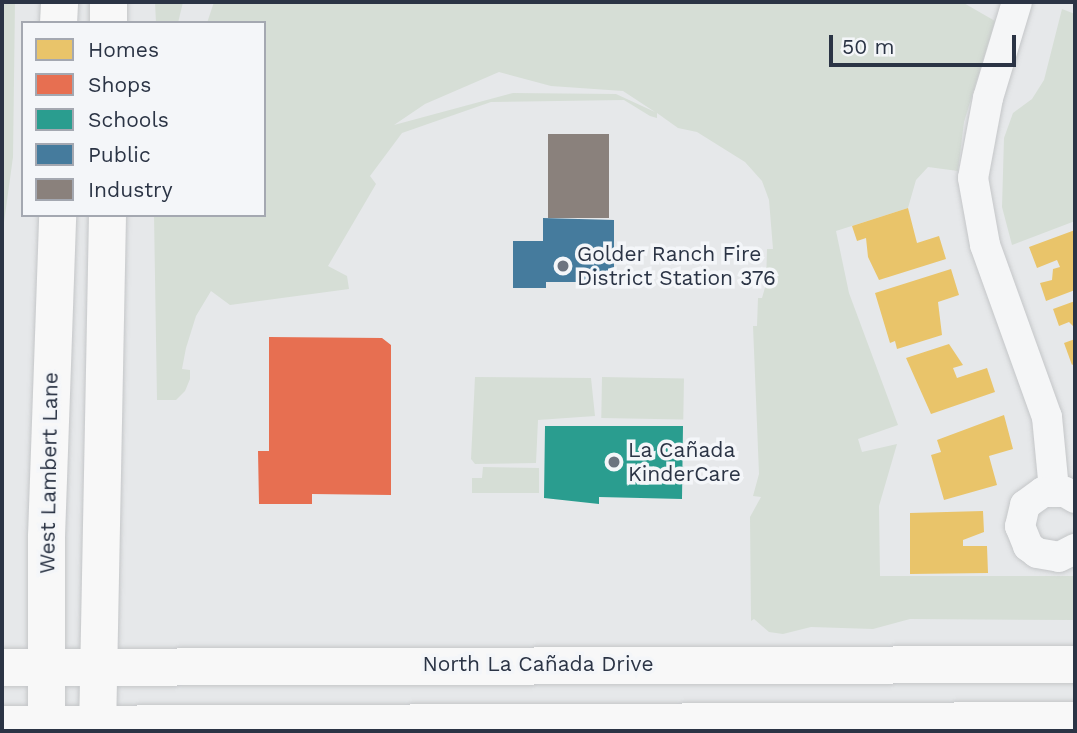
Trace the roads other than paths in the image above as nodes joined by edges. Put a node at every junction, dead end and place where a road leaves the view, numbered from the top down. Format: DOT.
graph roads {
  1 [pos="58,2"];
  2 [pos="108,2"];
  3 [pos="1017,2"];
  4 [pos="58,21"];
  5 [pos="108,21"];
  6 [pos="57,217"];
  7 [pos="107,217"];
  8 [pos="1065,494"];
  9 [pos="1075,549"];
  10 [pos="1075,664"];
  11 [pos="98,665"];
  12 [pos="46,666"];
  13 [pos="2,667"];
  14 [pos="1075,720"];
  15 [pos="2,724"];
  16 [pos="97,726"];
  17 [pos="46,727"];
  1 -- 4 [label="main road"];
  2 -- 5 [label="main road"];
  3 -- 8 [label="street"];
  6 -- 12 [label="main road, West Lambert Lane"];
  7 -- 11 [label="main road"];
  8 -- 9 [label="street"];
  10 -- 11 [label="main road, North La Cañada Drive"];
  11 -- 12 [label="main road, North La Cañada Drive"];
  11 -- 16 [label="main road"];
  12 -- 13 [label="main road, North La Cañada Drive"];
  12 -- 17 [label="main road, West Lambert Lane"];
  14 -- 16 [label="main road"];
  15 -- 17 [label="main road"];
  16 -- 17 [label="main road"];
}
